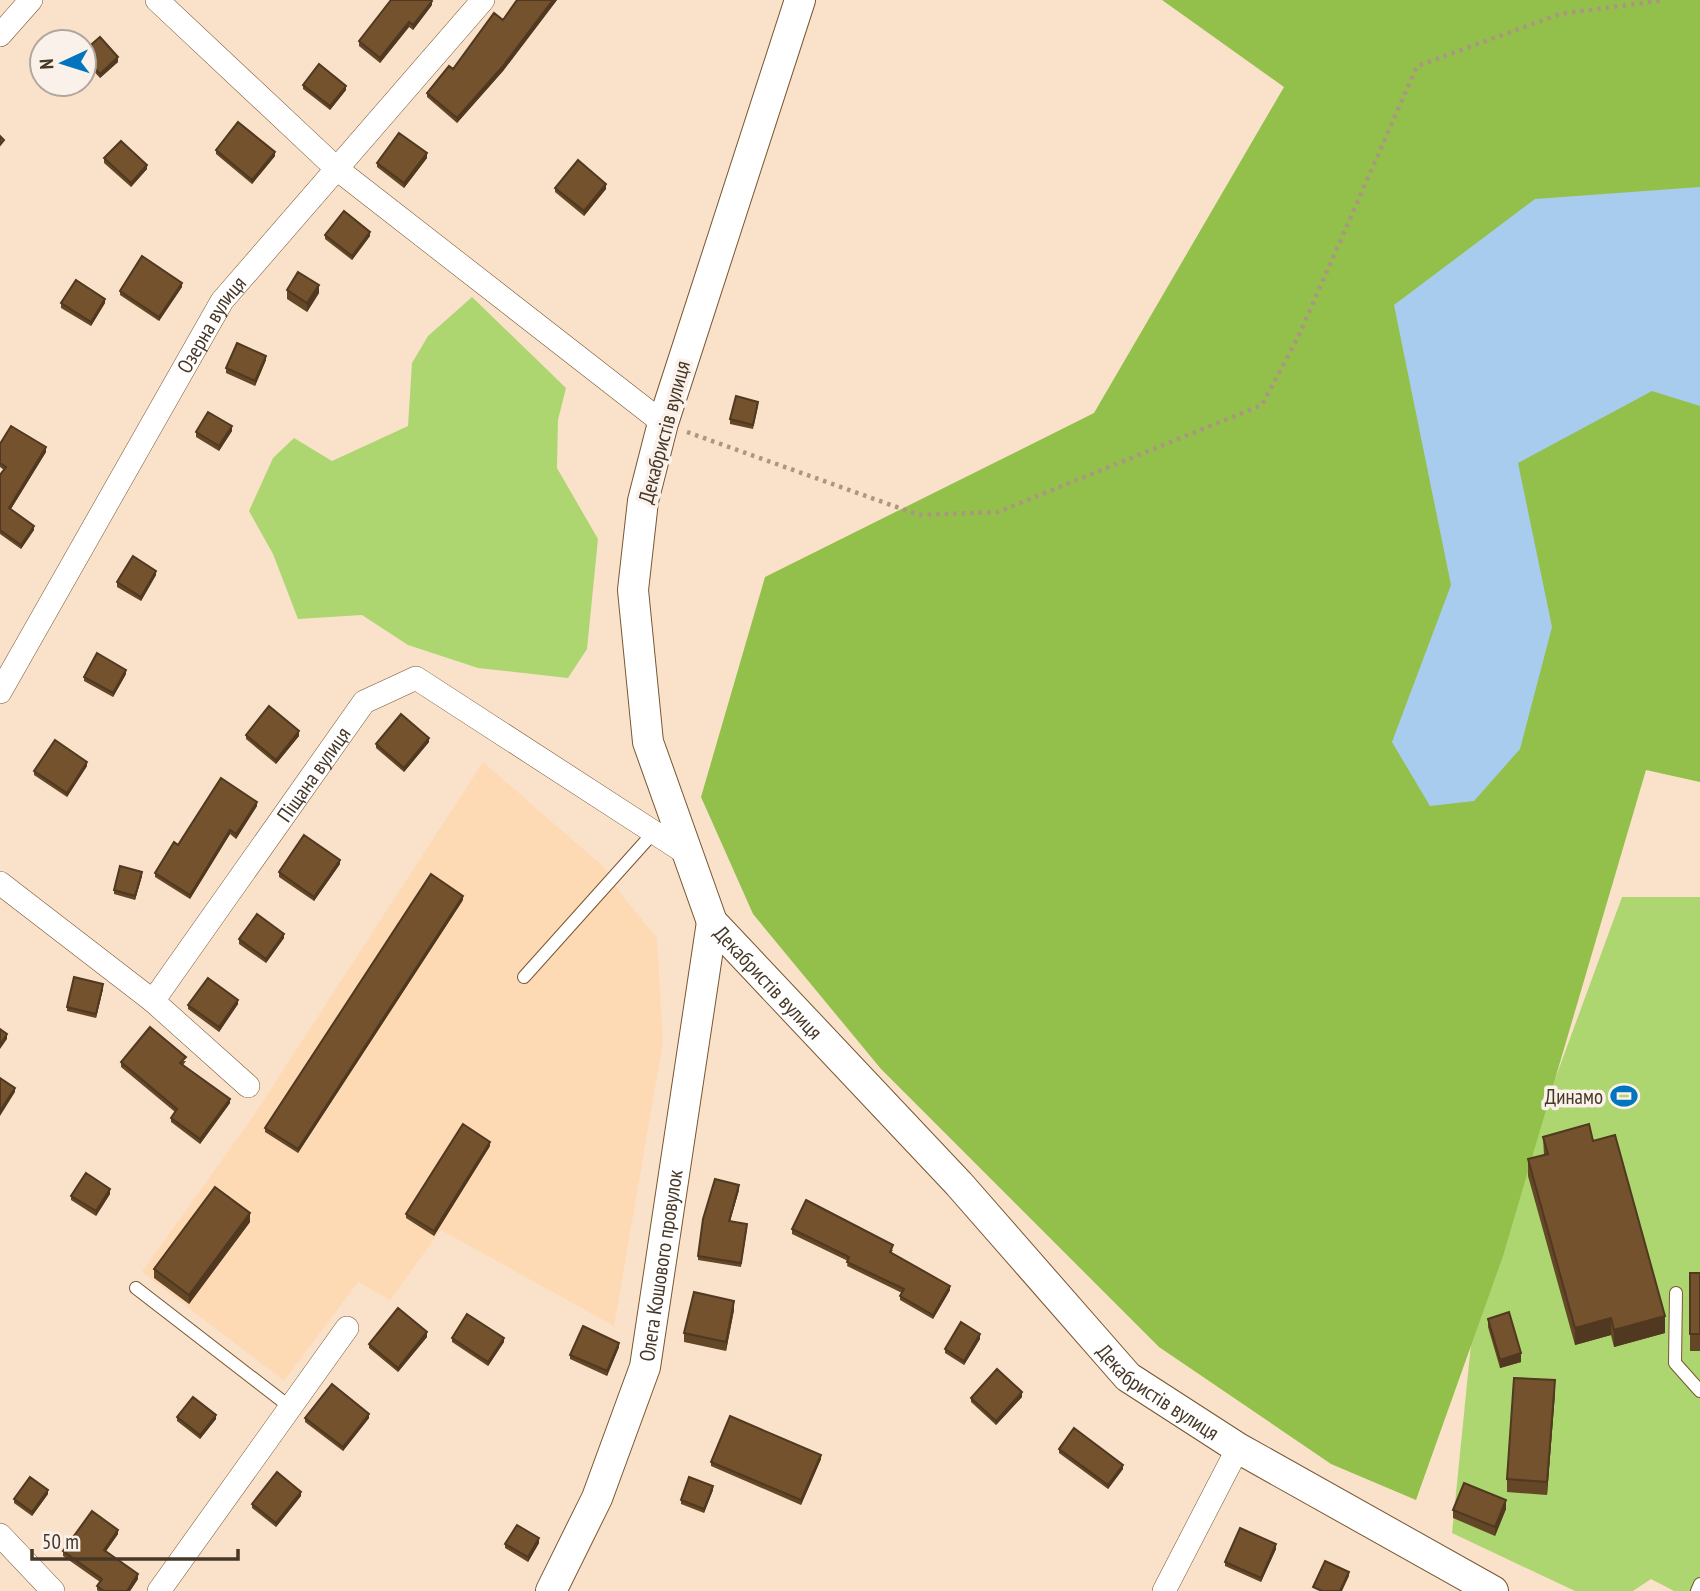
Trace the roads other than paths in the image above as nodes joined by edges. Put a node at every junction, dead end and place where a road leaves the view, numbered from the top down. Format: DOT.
graph roads {
  1 [pos="31,0"];
  2 [pos="157,0"];
  3 [pos="483,0"];
  4 [pos="800,0"];
  5 [pos="0,35"];
  6 [pos="337,169"];
  7 [pos="663,423"];
  8 [pos="0,692"];
  9 [pos="654,832"];
  10 [pos="689,855"];
  11 [pos="0,883"];
  12 [pos="712,922"];
  13 [pos="524,977"];
  14 [pos="153,1001"];
  15 [pos="248,1086"];
  16 [pos="136,1289"];
  17 [pos="1676,1293"];
  18 [pos="347,1328"];
  19 [pos="1698,1384"];
  20 [pos="290,1407"];
  21 [pos="1238,1448"];
  22 [pos="0,1535"];
  23 [pos="1700,1584"];
  24 [pos="53,1591"];
  25 [pos="159,1591"];
  26 [pos="551,1591"];
  27 [pos="1164,1591"];
  28 [pos="1493,1591"];
  29 [pos="1697,1591"];
  1 -- 5 [label="street"];
  2 -- 6 [label="street"];
  3 -- 6 [label="street, Озерна вулиця"];
  4 -- 7 [label="street, Декабристів вулиця"];
  6 -- 7 [label="street"];
  6 -- 8 [label="street, Озерна вулиця"];
  7 -- 10 [label="street, Декабристів вулиця"];
  9 -- 10 [label="street, Піщана вулиця"];
  9 -- 13 [label="lane"];
  9 -- 14 [label="street, Піщана вулиця"];
  10 -- 12 [label="street, Декабристів вулиця"];
  11 -- 14 [label="street"];
  12 -- 21 [label="street, Декабристів вулиця"];
  12 -- 26 [label="street, Олега Кошового провулок"];
  14 -- 15 [label="street"];
  16 -- 20 [label="lane"];
  17 -- 19 [label="lane"];
  18 -- 20 [label="street"];
  20 -- 25 [label="street"];
  21 -- 27 [label="street"];
  21 -- 28 [label="street, Декабристів вулиця"];
  22 -- 24 [label="street"];
  23 -- 29 [label="lane"];
}
